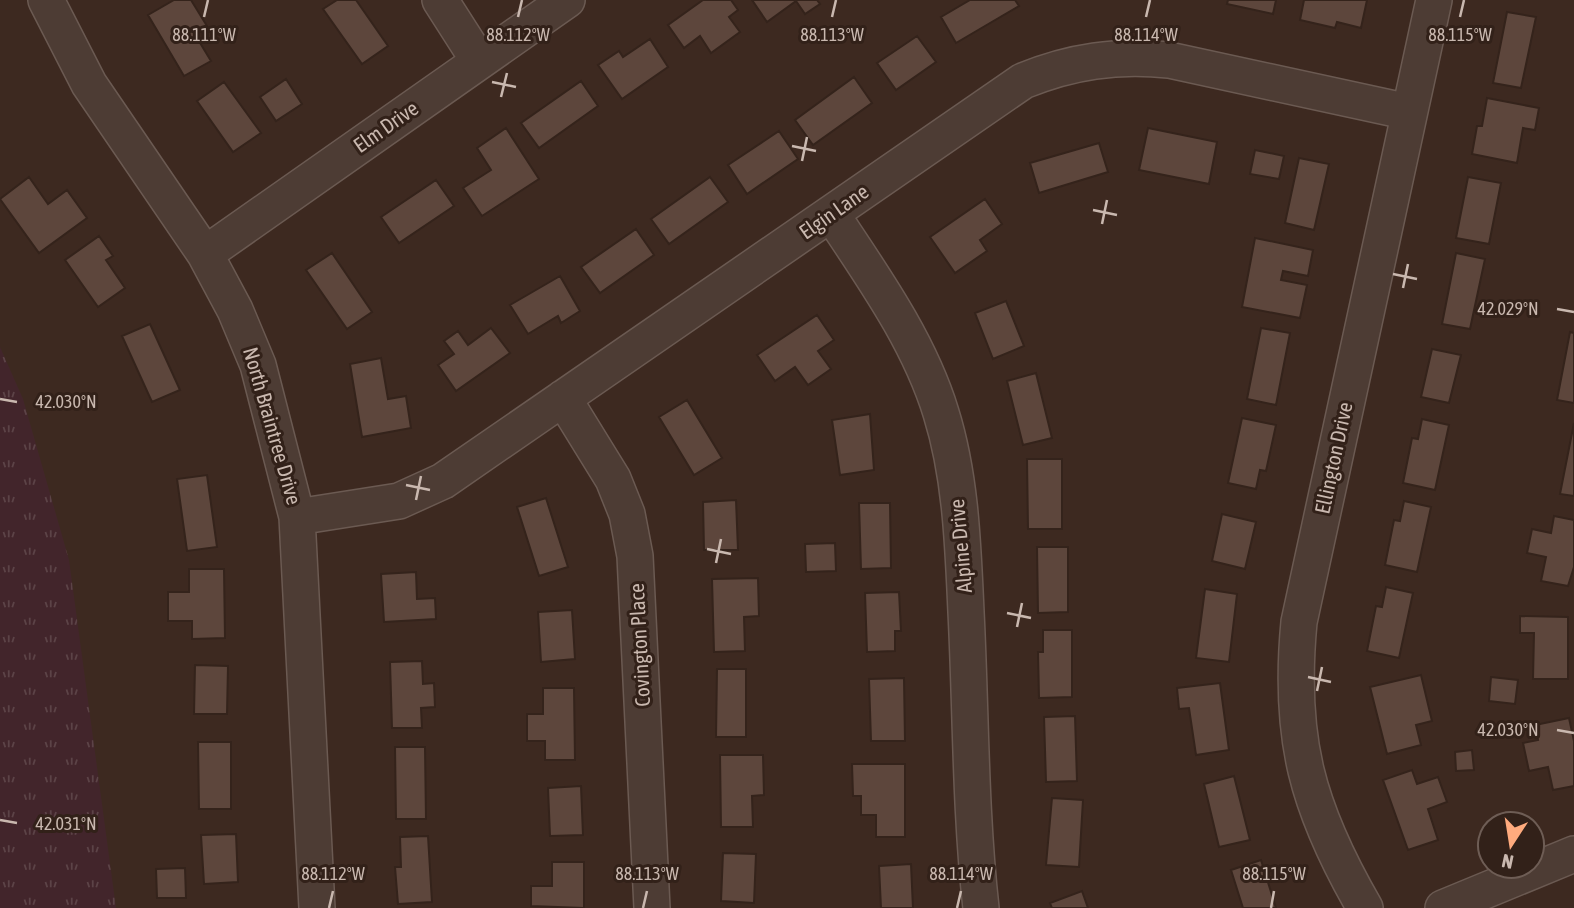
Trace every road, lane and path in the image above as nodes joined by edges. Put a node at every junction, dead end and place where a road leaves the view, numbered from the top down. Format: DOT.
graph roads {
  1 [pos="46,0"];
  2 [pos="440,0"];
  3 [pos="567,0"];
  4 [pos="1434,0"];
  5 [pos="479,61"];
  6 [pos="1409,112"];
  7 [pos="832,215"];
  8 [pos="205,254"];
  9 [pos="564,398"];
  10 [pos="297,517"];
  11 [pos="1574,854"];
  12 [pos="317,908"];
  13 [pos="652,908"];
  14 [pos="981,908"];
  15 [pos="1365,908"];
  16 [pos="1443,908"];
  1 -- 8 [label="street, North Braintree Drive"];
  2 -- 5 [label="street"];
  3 -- 5 [label="street, Elm Drive"];
  4 -- 6 [label="street, Ellington Drive"];
  5 -- 8 [label="street, Elm Drive"];
  6 -- 7 [label="street, Elgin Lane"];
  6 -- 15 [label="street, Ellington Drive"];
  7 -- 9 [label="street, Elgin Lane"];
  7 -- 14 [label="street, Alpine Drive"];
  8 -- 10 [label="street, North Braintree Drive"];
  9 -- 10 [label="street, Elgin Lane"];
  9 -- 13 [label="street, Covington Place"];
  10 -- 12 [label="street, North Braintree Drive"];
  11 -- 16 [label="street"];
}
